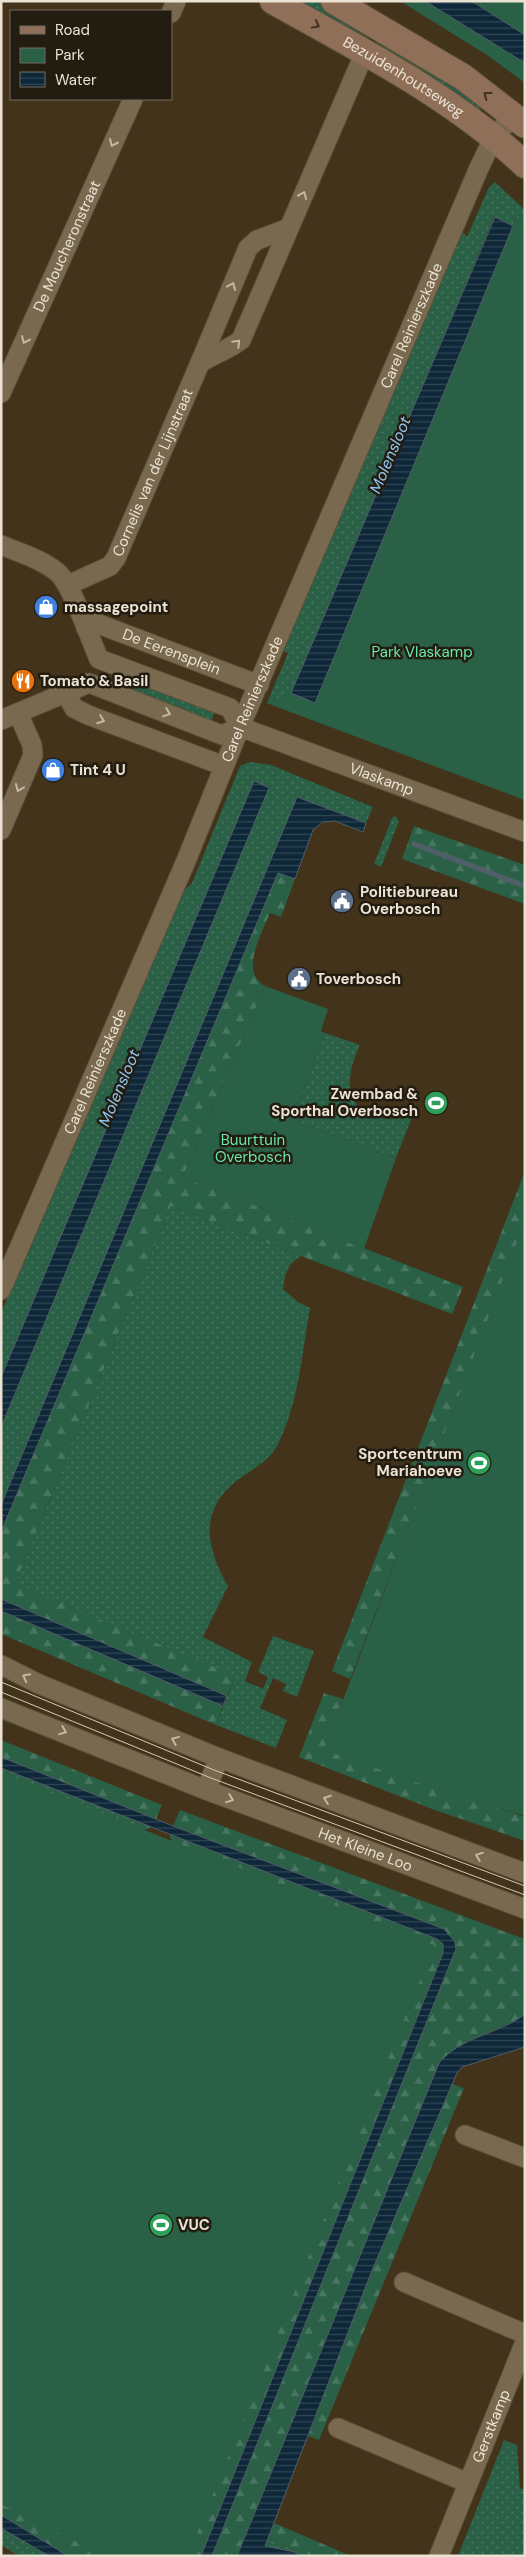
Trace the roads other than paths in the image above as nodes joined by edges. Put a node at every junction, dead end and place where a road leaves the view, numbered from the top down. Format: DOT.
graph roads {
  1 [pos="273,1"];
  2 [pos="334,1"];
  3 [pos="365,52"];
  4 [pos="133,100"];
  5 [pos="520,120"];
  6 [pos="494,137"];
  7 [pos="525,165"];
  8 [pos="289,228"];
  9 [pos="200,363"];
  10 [pos="1,393"];
  11 [pos="1,546"];
  12 [pos="68,585"];
  13 [pos="86,628"];
  14 [pos="99,659"];
  15 [pos="89,683"];
  16 [pos="259,685"];
  17 [pos="65,692"];
  18 [pos="10,717"];
  19 [pos="240,727"];
  20 [pos="224,766"];
  21 [pos="1,830"];
  22 [pos="525,832"];
  23 [pos="1,1290"];
  24 [pos="1,1665"];
  25 [pos="1,1708"];
  26 [pos="219,1758"];
  27 [pos="206,1790"];
  28 [pos="525,1873"];
  29 [pos="525,1909"];
  30 [pos="465,2135"];
  31 [pos="525,2158"];
  32 [pos="404,2282"];
  33 [pos="525,2334"];
  34 [pos="525,2342"];
  35 [pos="338,2428"];
  36 [pos="468,2483"];
  37 [pos="439,2556"];
  1 -- 3 [label="main road, Bezuidenhoutseweg, one-way"];
  5 -- 2 [label="main road, Bezuidenhoutseweg, one-way"];
  3 -- 6 [label="main road, Bezuidenhoutseweg"];
  8 -- 3 [label="street, one-way"];
  4 -- 10 [label="street, De Moucheronstraat, one-way"];
  5 -- 6 [label="street, Carel Reinierszkade"];
  6 -- 7 [label="main road, Bezuidenhoutseweg"];
  6 -- 16 [label="street, Carel Reinierszkade"];
  9 -- 8 [label="street, one-way"];
  9 -- 8 [label="street, Cornelis van der Lijnstraat, one-way"];
  9 -- 12 [label="street, Cornelis van der Lijnstraat"];
  11 -- 12 [label="street"];
  12 -- 13 [label="street"];
  13 -- 14 [label="street"];
  13 -- 16 [label="street, De Eerensplein"];
  14 -- 15 [label="street"];
  14 -- 19 [label="street, De Eerensplein"];
  15 -- 17 [label="street"];
  15 -- 19 [label="street, one-way"];
  16 -- 19 [label="street, Carel Reinierszkade"];
  17 -- 18 [label="street"];
  17 -- 20 [label="street, one-way"];
  18 -- 21 [label="street, one-way"];
  19 -- 20 [label="street, Carel Reinierszkade"];
  19 -- 22 [label="street, Vlaskamp"];
  20 -- 23 [label="street, Carel Reinierszkade"];
  26 -- 24 [label="street, one-way"];
  25 -- 27 [label="street, Het Kleine Loo, one-way"];
  26 -- 27 [label="street"];
  28 -- 26 [label="street, one-way"];
  27 -- 29 [label="street, Het Kleine Loo, one-way"];
  30 -- 31 [label="street"];
  32 -- 33 [label="street"];
  34 -- 36 [label="street, Gerstkamp"];
  35 -- 36 [label="street, Gerstkamp"];
  36 -- 37 [label="street, Gerstkamp"];
}
